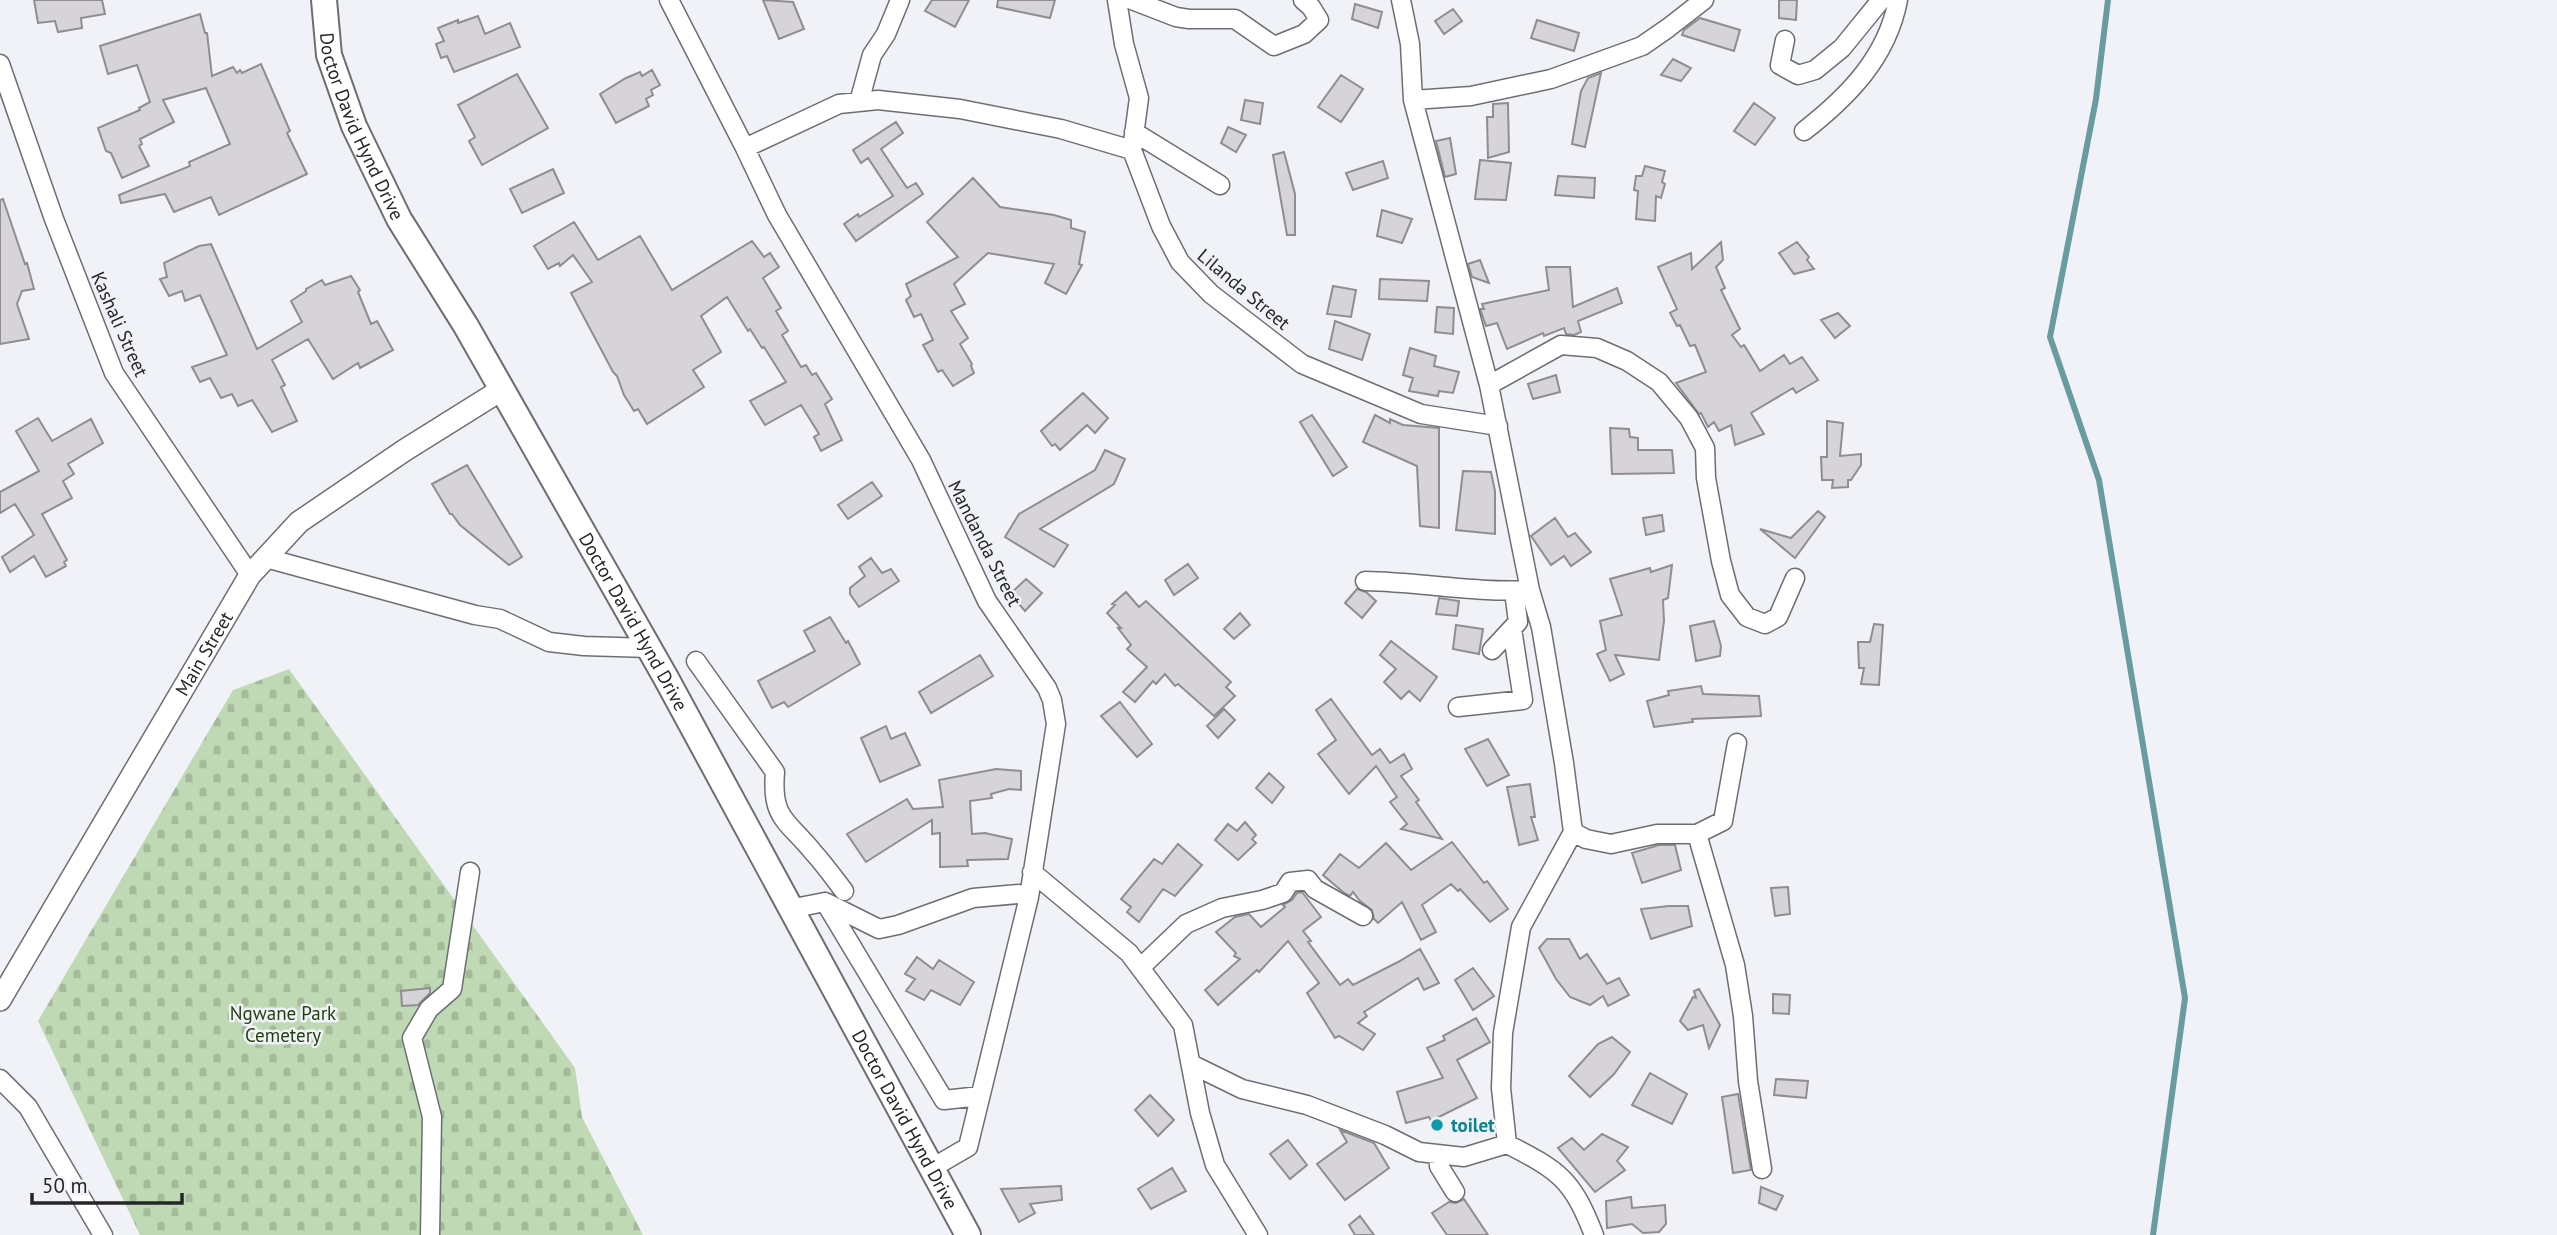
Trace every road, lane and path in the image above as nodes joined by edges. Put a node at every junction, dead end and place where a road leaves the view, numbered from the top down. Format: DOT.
graph roads {
  1 [pos="324,0"];
  2 [pos="669,0"];
  3 [pos="901,0"];
  4 [pos="1117,0"];
  5 [pos="1132,0"];
  6 [pos="1303,0"];
  7 [pos="1401,0"];
  8 [pos="1704,0"];
  9 [pos="1881,0"];
  10 [pos="1898,0"];
  11 [pos="1785,40"];
  12 [pos="0,64"];
  13 [pos="1413,100"];
  14 [pos="859,102"];
  15 [pos="1804,131"];
  16 [pos="1133,141"];
  17 [pos="745,148"];
  18 [pos="1220,185"];
  19 [pos="1489,385"];
  20 [pos="502,390"];
  21 [pos="1498,426"];
  22 [pos="266,558"];
  23 [pos="250,575"];
  24 [pos="1795,578"];
  25 [pos="1365,581"];
  26 [pos="1522,590"];
  27 [pos="1512,629"];
  28 [pos="649,648"];
  29 [pos="1492,650"];
  30 [pos="696,661"];
  31 [pos="1458,707"];
  32 [pos="1737,743"];
  33 [pos="1573,832"];
  34 [pos="1697,834"];
  35 [pos="470,872"];
  36 [pos="1032,872"];
  37 [pos="844,891"];
  38 [pos="1029,897"];
  39 [pos="825,902"];
  40 [pos="789,909"];
  41 [pos="1363,916"];
  42 [pos="1140,968"];
  43 [pos="0,1000"];
  44 [pos="1191,1064"];
  45 [pos="0,1079"];
  46 [pos="980,1096"];
  47 [pos="1507,1144"];
  48 [pos="1438,1154"];
  49 [pos="932,1168"];
  50 [pos="1762,1169"];
  51 [pos="1455,1192"];
  52 [pos="103,1235"];
  53 [pos="430,1235"];
  54 [pos="968,1235"];
  55 [pos="1258,1235"];
  56 [pos="1594,1235"];
  1 -- 20 [label="main road, Doctor David Hynd Drive"];
  2 -- 17 [label="street, Mandanda Street"];
  3 -- 14 [label="street"];
  4 -- 16 [label="street, Lilanda Street"];
  5 -- 6 [label="street"];
  7 -- 13 [label="street"];
  8 -- 13 [label="street"];
  9 -- 11 [label="street"];
  10 -- 15 [label="street"];
  12 -- 23 [label="street, Kashali Street"];
  13 -- 19 [label="street"];
  14 -- 16 [label="street"];
  14 -- 17 [label="street"];
  16 -- 18 [label="street"];
  16 -- 21 [label="street, Lilanda Street"];
  17 -- 36 [label="street, Mandanda Street"];
  19 -- 21 [label="street"];
  19 -- 24 [label="street"];
  20 -- 22 [label="street, Main Street"];
  20 -- 28 [label="main road, Doctor David Hynd Drive"];
  21 -- 26 [label="street"];
  22 -- 23 [label="street, Main Street"];
  22 -- 28 [label="street"];
  23 -- 43 [label="street, Main Street"];
  25 -- 26 [label="street"];
  26 -- 27 [label="street"];
  26 -- 33 [label="street"];
  27 -- 29 [label="street"];
  27 -- 31 [label="street"];
  28 -- 40 [label="main road, Doctor David Hynd Drive"];
  30 -- 37 [label="street"];
  32 -- 34 [label="street"];
  33 -- 34 [label="street"];
  33 -- 47 [label="street"];
  34 -- 50 [label="street"];
  35 -- 53 [label="street"];
  36 -- 38 [label="street, Mandanda Street"];
  36 -- 42 [label="street"];
  38 -- 39 [label="street"];
  38 -- 46 [label="street, Mandanda Street"];
  39 -- 40 [label="street"];
  39 -- 46 [label="street"];
  40 -- 49 [label="main road, Doctor David Hynd Drive"];
  41 -- 42 [label="street"];
  42 -- 44 [label="street"];
  44 -- 48 [label="street"];
  44 -- 55 [label="street"];
  45 -- 52 [label="street"];
  46 -- 49 [label="street, Mandanda Street"];
  47 -- 48 [label="street"];
  47 -- 56 [label="street"];
  48 -- 51 [label="street"];
  49 -- 54 [label="main road, Doctor David Hynd Drive"];
}
